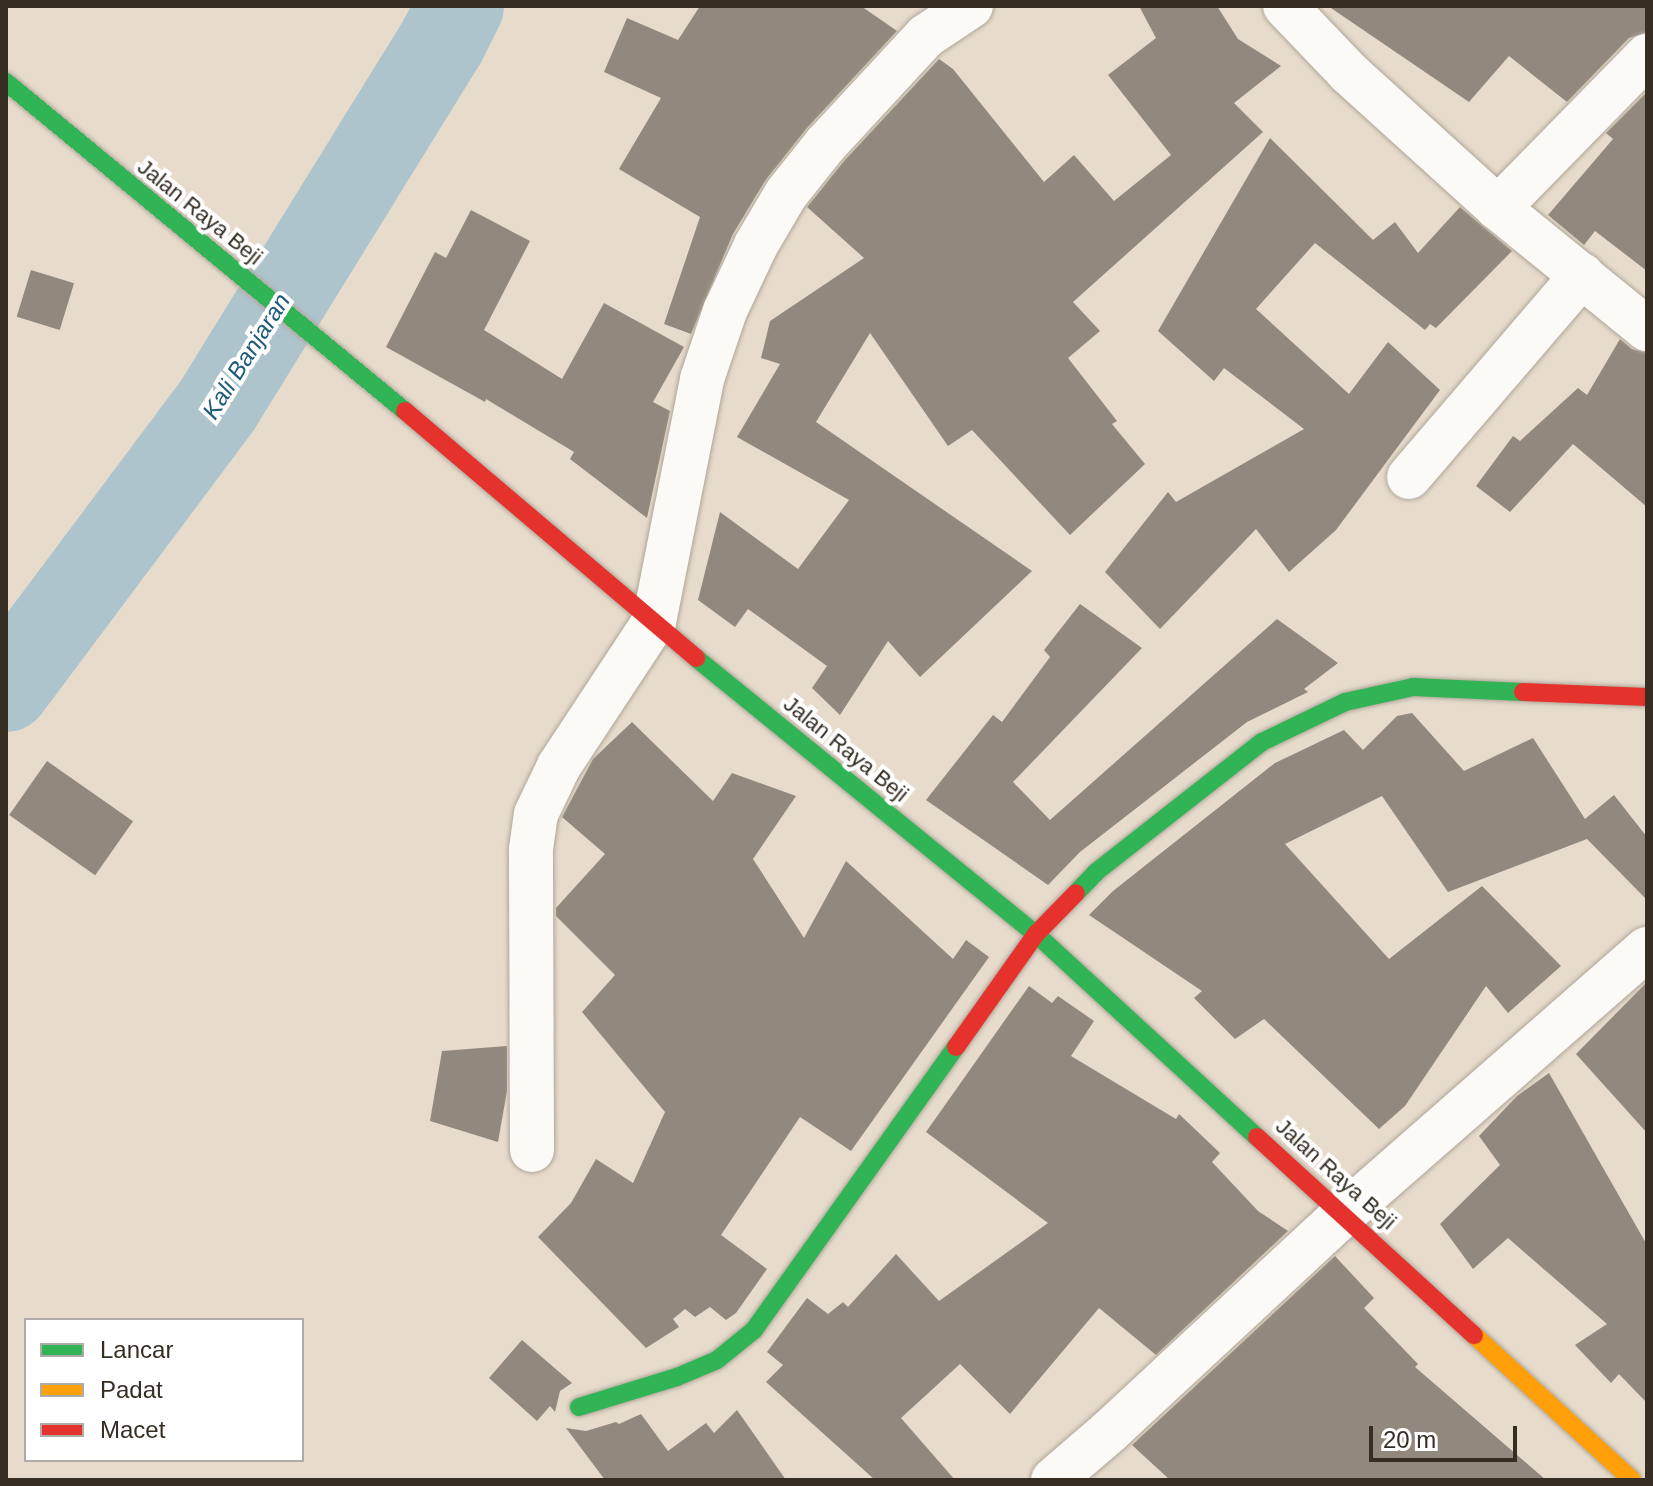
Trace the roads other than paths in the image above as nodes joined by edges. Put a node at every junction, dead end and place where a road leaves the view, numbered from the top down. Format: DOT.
graph roads {
  1 [pos="971,6"];
  2 [pos="1285,6"];
  3 [pos="1647,56"];
  4 [pos="6,82"];
  5 [pos="1498,208"];
  6 [pos="1582,275"];
  7 [pos="1647,329"];
  8 [pos="1409,477"];
  9 [pos="654,622"];
  10 [pos="1647,697"];
  11 [pos="1036,934"];
  12 [pos="1647,949"];
  13 [pos="532,1150"];
  14 [pos="1345,1213"];
  15 [pos="579,1407"];
  16 [pos="1053,1480"];
  17 [pos="1632,1480"];
  1 -- 9 [label="street"];
  2 -- 5 [label="street"];
  3 -- 5 [label="street"];
  4 -- 9 [label="street, Jalan Raya Beji"];
  5 -- 6 [label="street"];
  6 -- 7 [label="street"];
  6 -- 8 [label="street"];
  9 -- 11 [label="street, Jalan Raya Beji"];
  9 -- 13 [label="street"];
  10 -- 11 [label="street"];
  11 -- 14 [label="street, Jalan Raya Beji"];
  11 -- 15 [label="street"];
  12 -- 14 [label="street"];
  14 -- 16 [label="street"];
  14 -- 17 [label="street, Jalan Raya Beji"];
}
